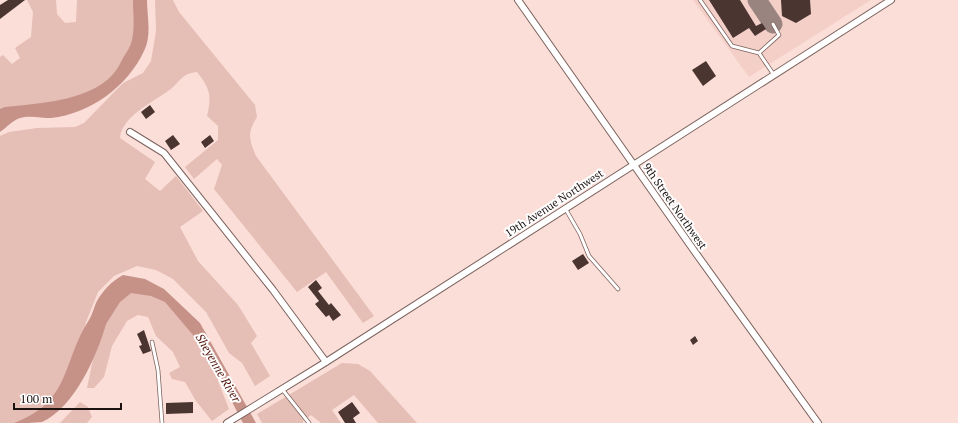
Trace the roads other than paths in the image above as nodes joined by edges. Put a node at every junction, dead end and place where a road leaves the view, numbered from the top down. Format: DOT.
graph roads {
  1 [pos="518,0"];
  2 [pos="700,0"];
  3 [pos="891,0"];
  4 [pos="773,24"];
  5 [pos="759,53"];
  6 [pos="774,75"];
  7 [pos="130,132"];
  8 [pos="633,164"];
  9 [pos="564,208"];
  10 [pos="618,289"];
  11 [pos="152,342"];
  12 [pos="326,362"];
  13 [pos="282,389"];
  14 [pos="162,423"];
  15 [pos="227,423"];
  16 [pos="308,423"];
  17 [pos="818,423"];
  1 -- 8 [label="street, 9th Street Northwest"];
  2 -- 5 [label="lane"];
  3 -- 6 [label="street, 19th Avenue Northwest"];
  4 -- 5 [label="lane"];
  5 -- 6 [label="lane"];
  6 -- 8 [label="street, 19th Avenue Northwest"];
  7 -- 12 [label="street"];
  8 -- 9 [label="street, 19th Avenue Northwest"];
  8 -- 17 [label="street, 9th Street Northwest"];
  9 -- 10 [label="lane"];
  9 -- 12 [label="street, 19th Avenue Northwest"];
  11 -- 14 [label="lane"];
  12 -- 13 [label="street, 19th Avenue Northwest"];
  13 -- 15 [label="street, 19th Avenue Northwest"];
  13 -- 16 [label="lane"];
}
